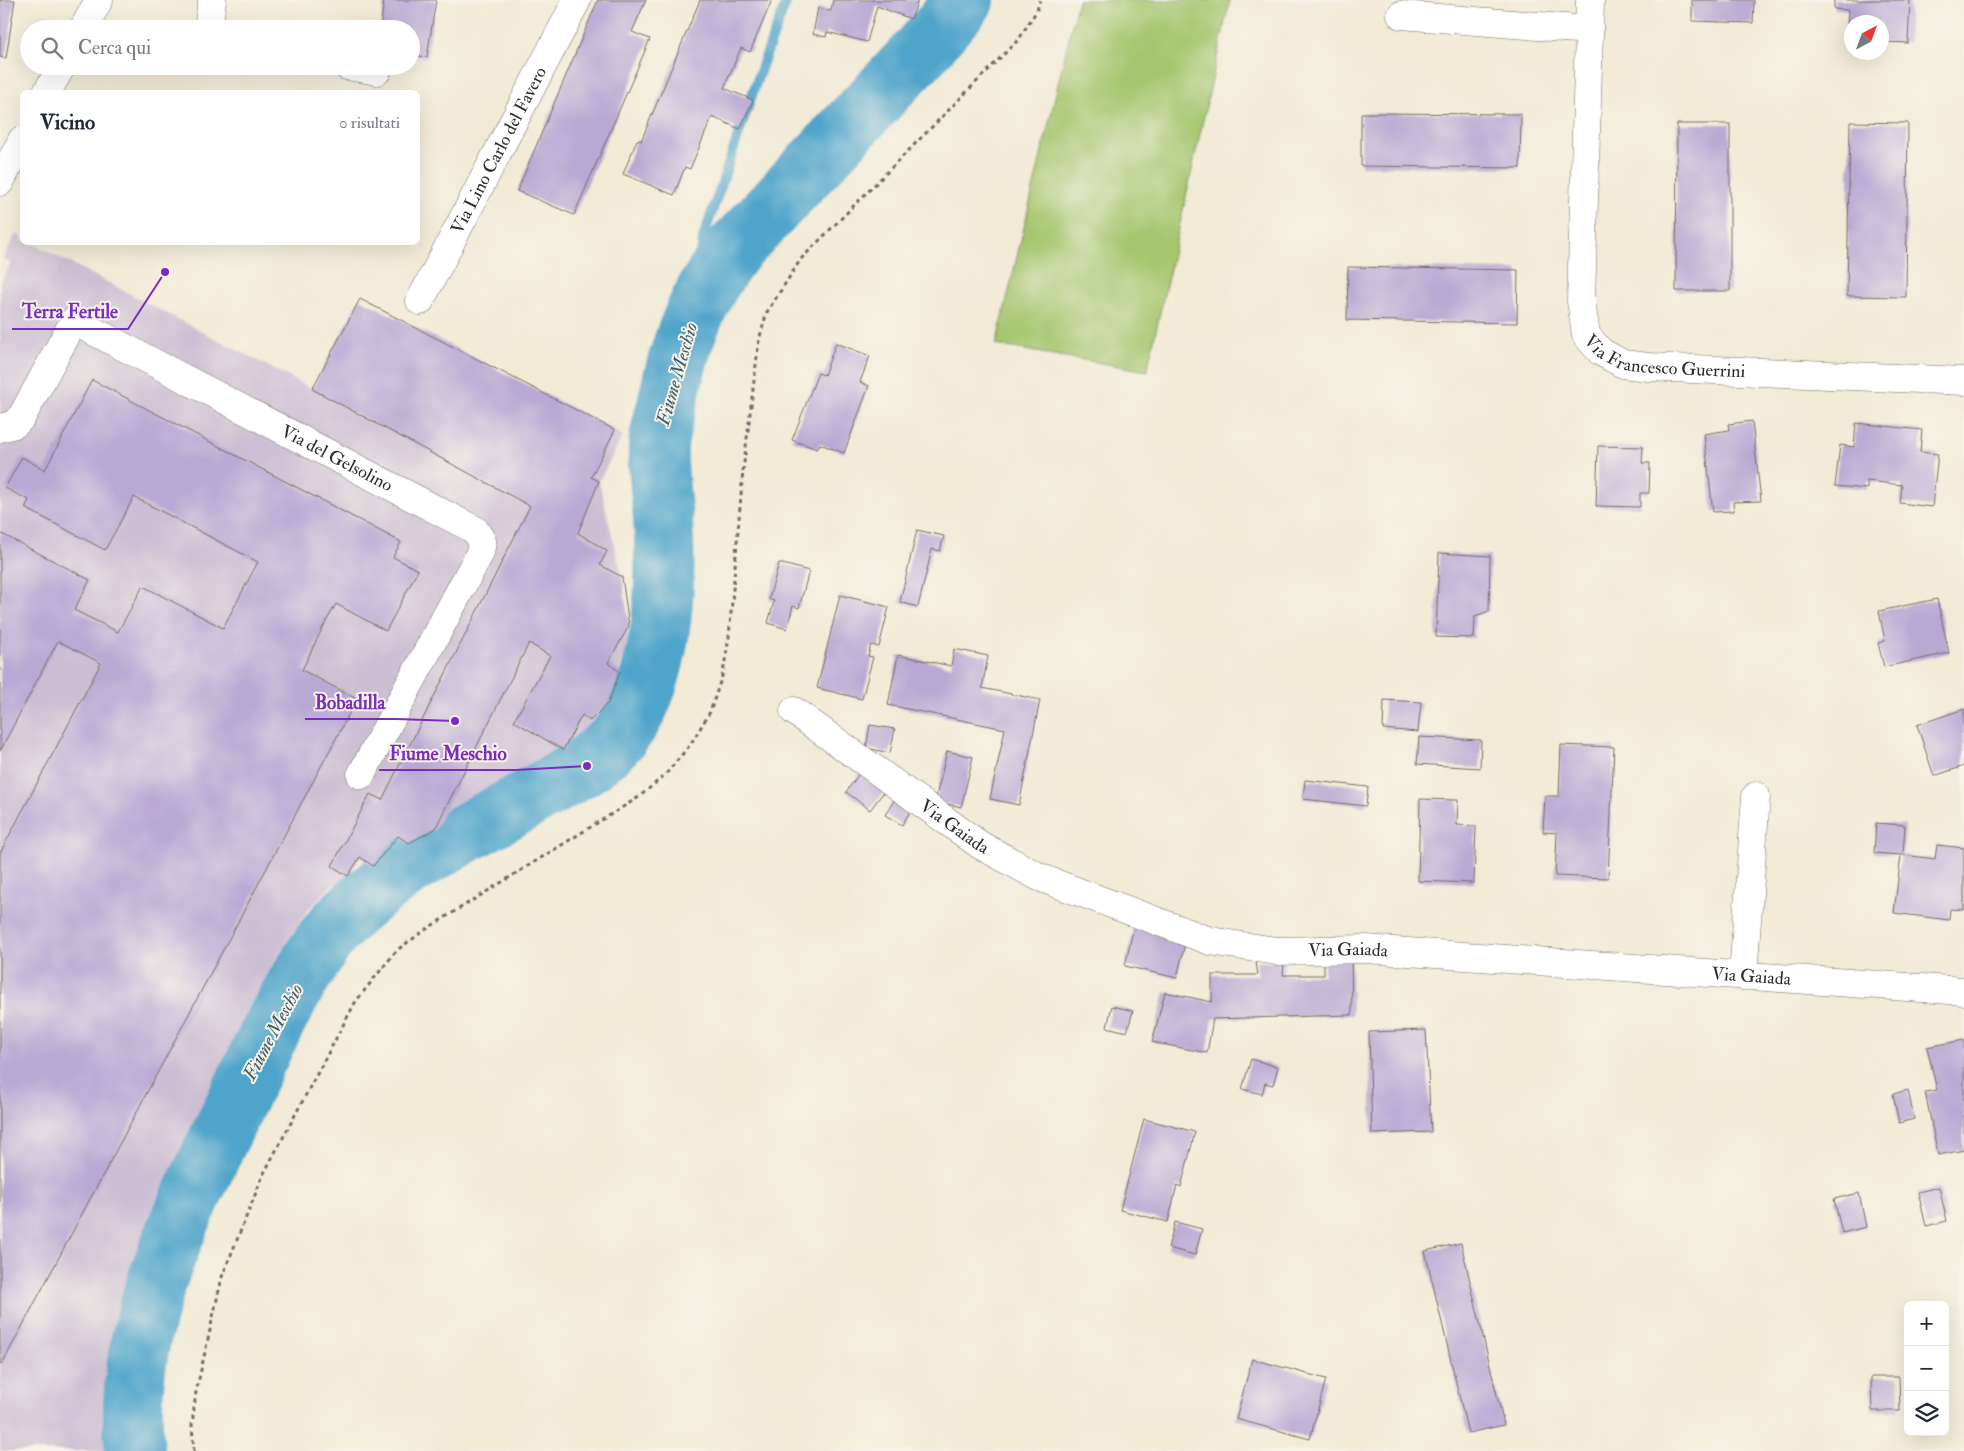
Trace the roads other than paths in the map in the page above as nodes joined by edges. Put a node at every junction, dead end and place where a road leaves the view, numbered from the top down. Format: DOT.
graph roads {
  1 [pos="99,0"];
  2 [pos="212,0"];
  3 [pos="577,0"];
  4 [pos="1590,0"];
  5 [pos="1400,15"];
  6 [pos="88,20"];
  7 [pos="209,20"];
  8 [pos="1588,30"];
  9 [pos="57,75"];
  10 [pos="49,90"];
  11 [pos="20,144"];
  12 [pos="0,182"];
  13 [pos="420,301"];
  14 [pos="1964,381"];
  15 [pos="0,428"];
  16 [pos="794,711"];
  17 [pos="361,775"];
  18 [pos="1756,796"];
  19 [pos="1743,976"];
  20 [pos="1964,991"];
  1 -- 6 [label="street"];
  2 -- 7 [label="street"];
  3 -- 13 [label="street, Via Lino Carlo del Favero"];
  4 -- 8 [label="street, Via Francesco Guerrini"];
  5 -- 8 [label="street"];
  8 -- 14 [label="street, Via Francesco Guerrini"];
  9 -- 10 [label="street"];
  11 -- 12 [label="street"];
  15 -- 17 [label="street, Via del Gelsolino"];
  16 -- 19 [label="street, Via Gaiada"];
  18 -- 19 [label="street"];
  19 -- 20 [label="street, Via Gaiada"];
}
